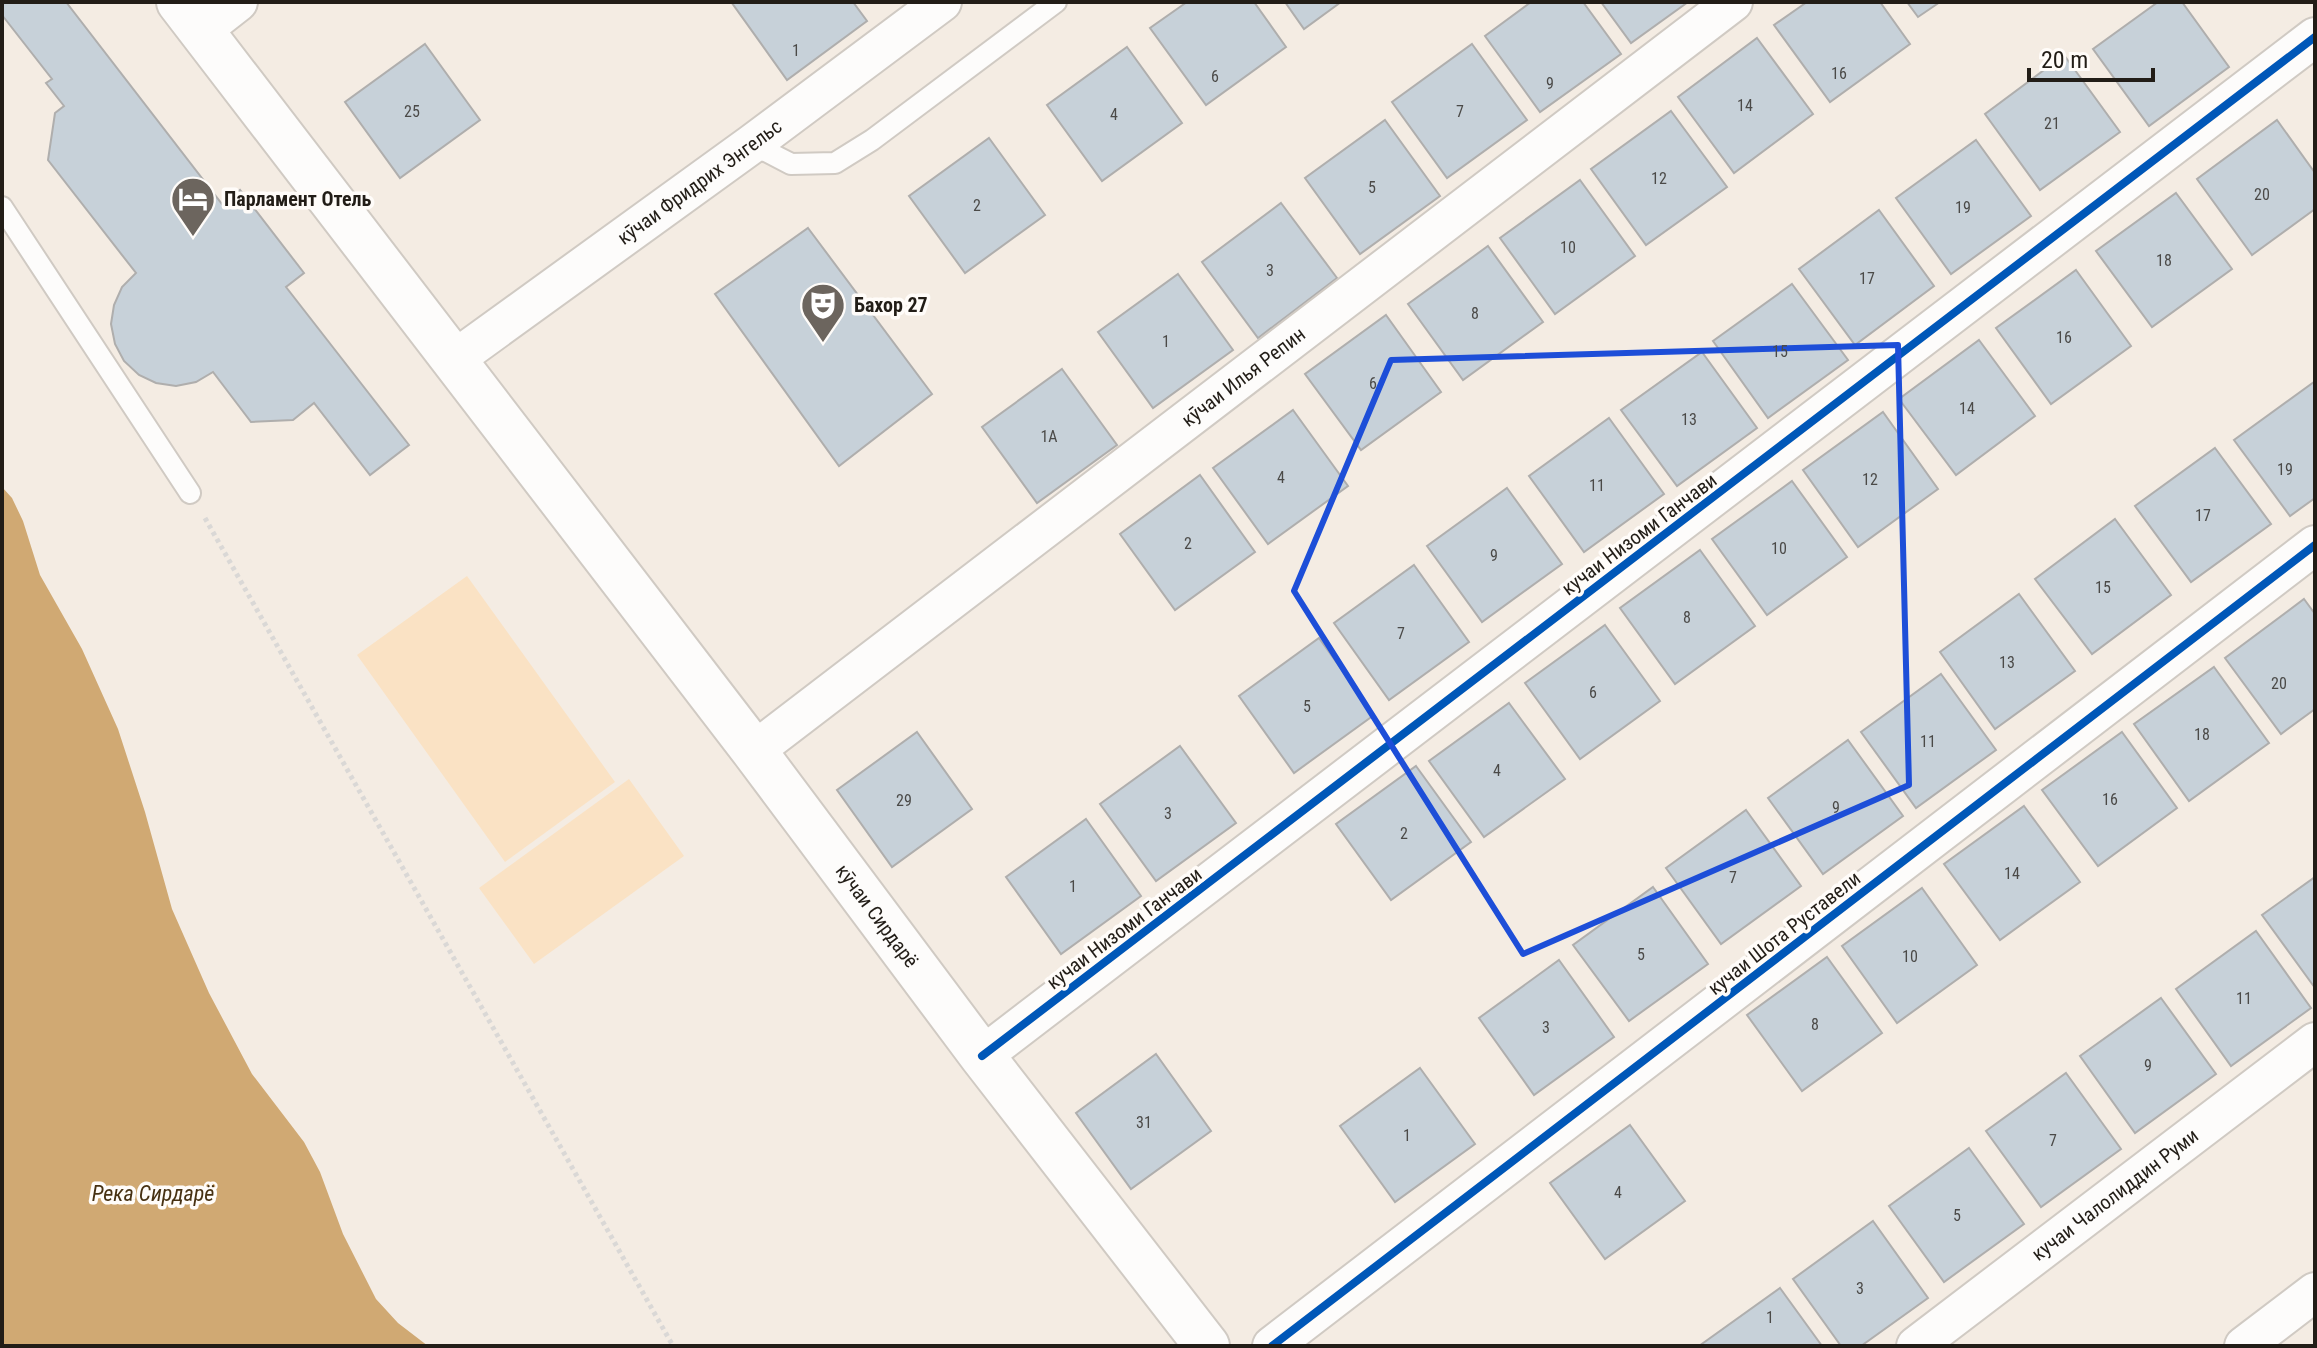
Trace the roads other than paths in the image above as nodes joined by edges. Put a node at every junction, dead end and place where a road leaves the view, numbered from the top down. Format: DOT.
graph roads {
  1 [pos="238,2"];
  2 [pos="942,2"];
  3 [pos="1056,2"];
  4 [pos="1733,2"];
  5 [pos="190,16"];
  6 [pos="2315,37"];
  7 [pos="752,144"];
  8 [pos="2,207"];
  9 [pos="455,359"];
  10 [pos="190,493"];
  11 [pos="2315,545"];
  12 [pos="754,751"];
  13 [pos="2315,1042"];
  14 [pos="982,1056"];
  15 [pos="2315,1292"];
  16 [pos="1207,1346"];
  17 [pos="1272,1346"];
  18 [pos="1916,1346"];
  19 [pos="2244,1346"];
  1 -- 5 [label="street"];
  2 -- 7 [label="street, кӯчаи Фридрих Энгельс"];
  3 -- 7 [label="lane"];
  4 -- 12 [label="street, кӯчаи Илья Репин"];
  5 -- 9 [label="main road, кӯчаи Сирдарё"];
  6 -- 14 [label="street, кучаи Низоми Ганчави"];
  7 -- 9 [label="street, кӯчаи Фридрих Энгельс"];
  8 -- 10 [label="lane"];
  9 -- 12 [label="main road, кӯчаи Сирдарё"];
  11 -- 17 [label="street, кучаи Шота Руставели"];
  12 -- 14 [label="main road, кӯчаи Сирдарё"];
  13 -- 18 [label="street, кучаи Чалолиддин Руми"];
  14 -- 16 [label="main road, кӯчаи Сирдарё"];
  15 -- 19 [label="street"];
}
